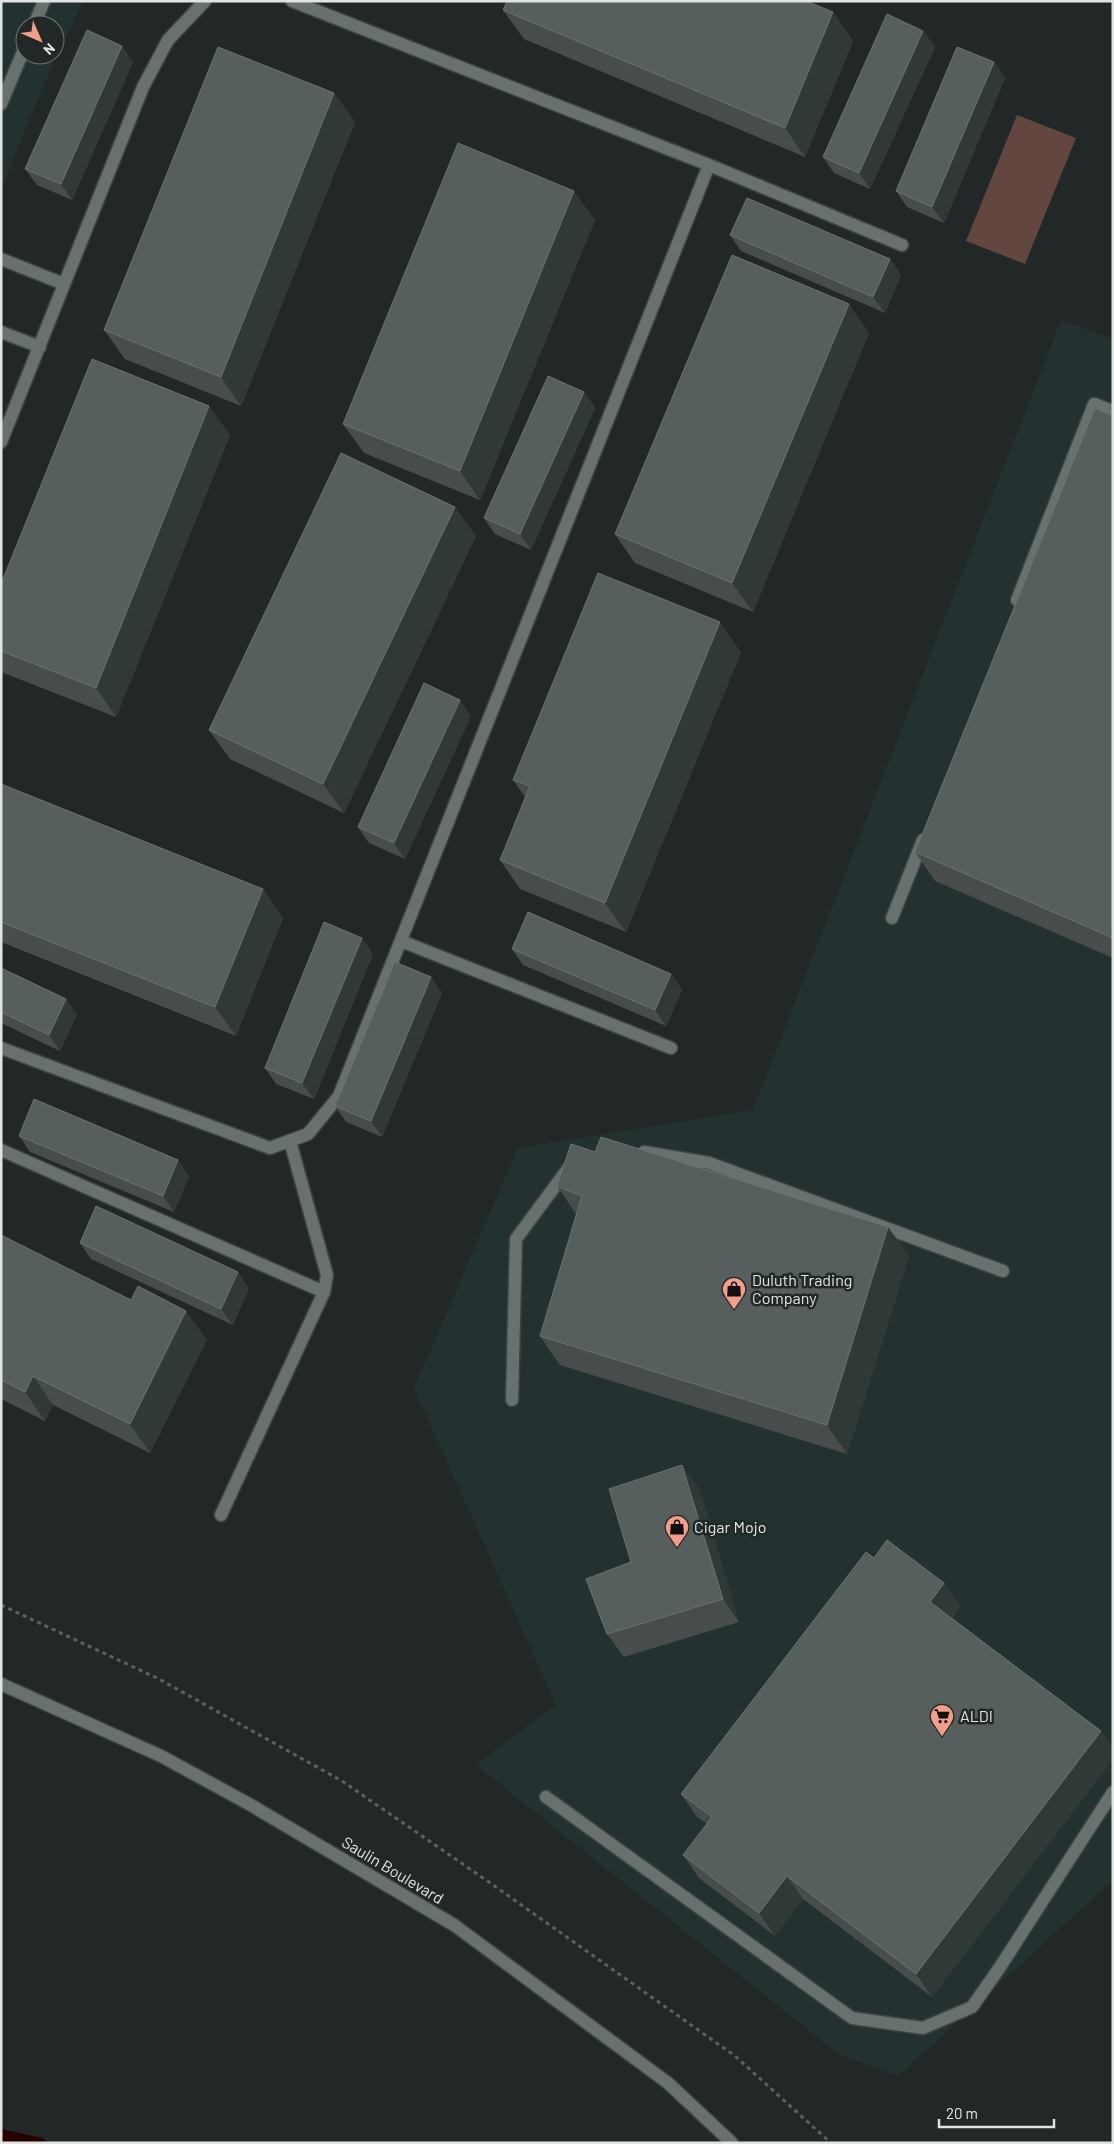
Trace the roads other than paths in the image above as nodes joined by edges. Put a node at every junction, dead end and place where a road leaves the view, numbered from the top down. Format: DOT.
graph roads {
  1 [pos="44,1"];
  2 [pos="205,1"];
  3 [pos="292,1"];
  4 [pos="38,15"];
  5 [pos="17,65"];
  6 [pos="1,104"];
  7 [pos="709,165"];
  8 [pos="902,245"];
  9 [pos="1,259"];
  10 [pos="64,284"];
  11 [pos="1,332"];
  12 [pos="40,347"];
  13 [pos="1113,411"];
  14 [pos="1,442"];
  15 [pos="1011,615"];
  16 [pos="928,826"];
  17 [pos="892,918"];
  18 [pos="401,941"];
  19 [pos="1,1048"];
  20 [pos="671,1048"];
  21 [pos="290,1141"];
  22 [pos="1,1150"];
  23 [pos="633,1151"];
  24 [pos="583,1160"];
  25 [pos="1004,1272"];
  26 [pos="324,1292"];
  27 [pos="512,1400"];
  28 [pos="221,1515"];
  29 [pos="1,1684"];
  30 [pos="1113,1792"];
  31 [pos="546,1797"];
  32 [pos="732,2143"];
  1 -- 4 [label="street"];
  2 -- 10 [label="street"];
  3 -- 7 [label="street"];
  5 -- 6 [label="street"];
  7 -- 8 [label="street"];
  7 -- 18 [label="street"];
  9 -- 10 [label="street"];
  10 -- 12 [label="street"];
  11 -- 12 [label="street"];
  12 -- 14 [label="street"];
  13 -- 15 [label="street"];
  16 -- 17 [label="street"];
  18 -- 20 [label="street"];
  18 -- 21 [label="street"];
  19 -- 21 [label="street"];
  21 -- 26 [label="street"];
  22 -- 26 [label="street"];
  23 -- 25 [label="street"];
  24 -- 27 [label="street"];
  26 -- 28 [label="street"];
  29 -- 32 [label="street, Saulin Boulevard"];
  30 -- 31 [label="street"];
}
